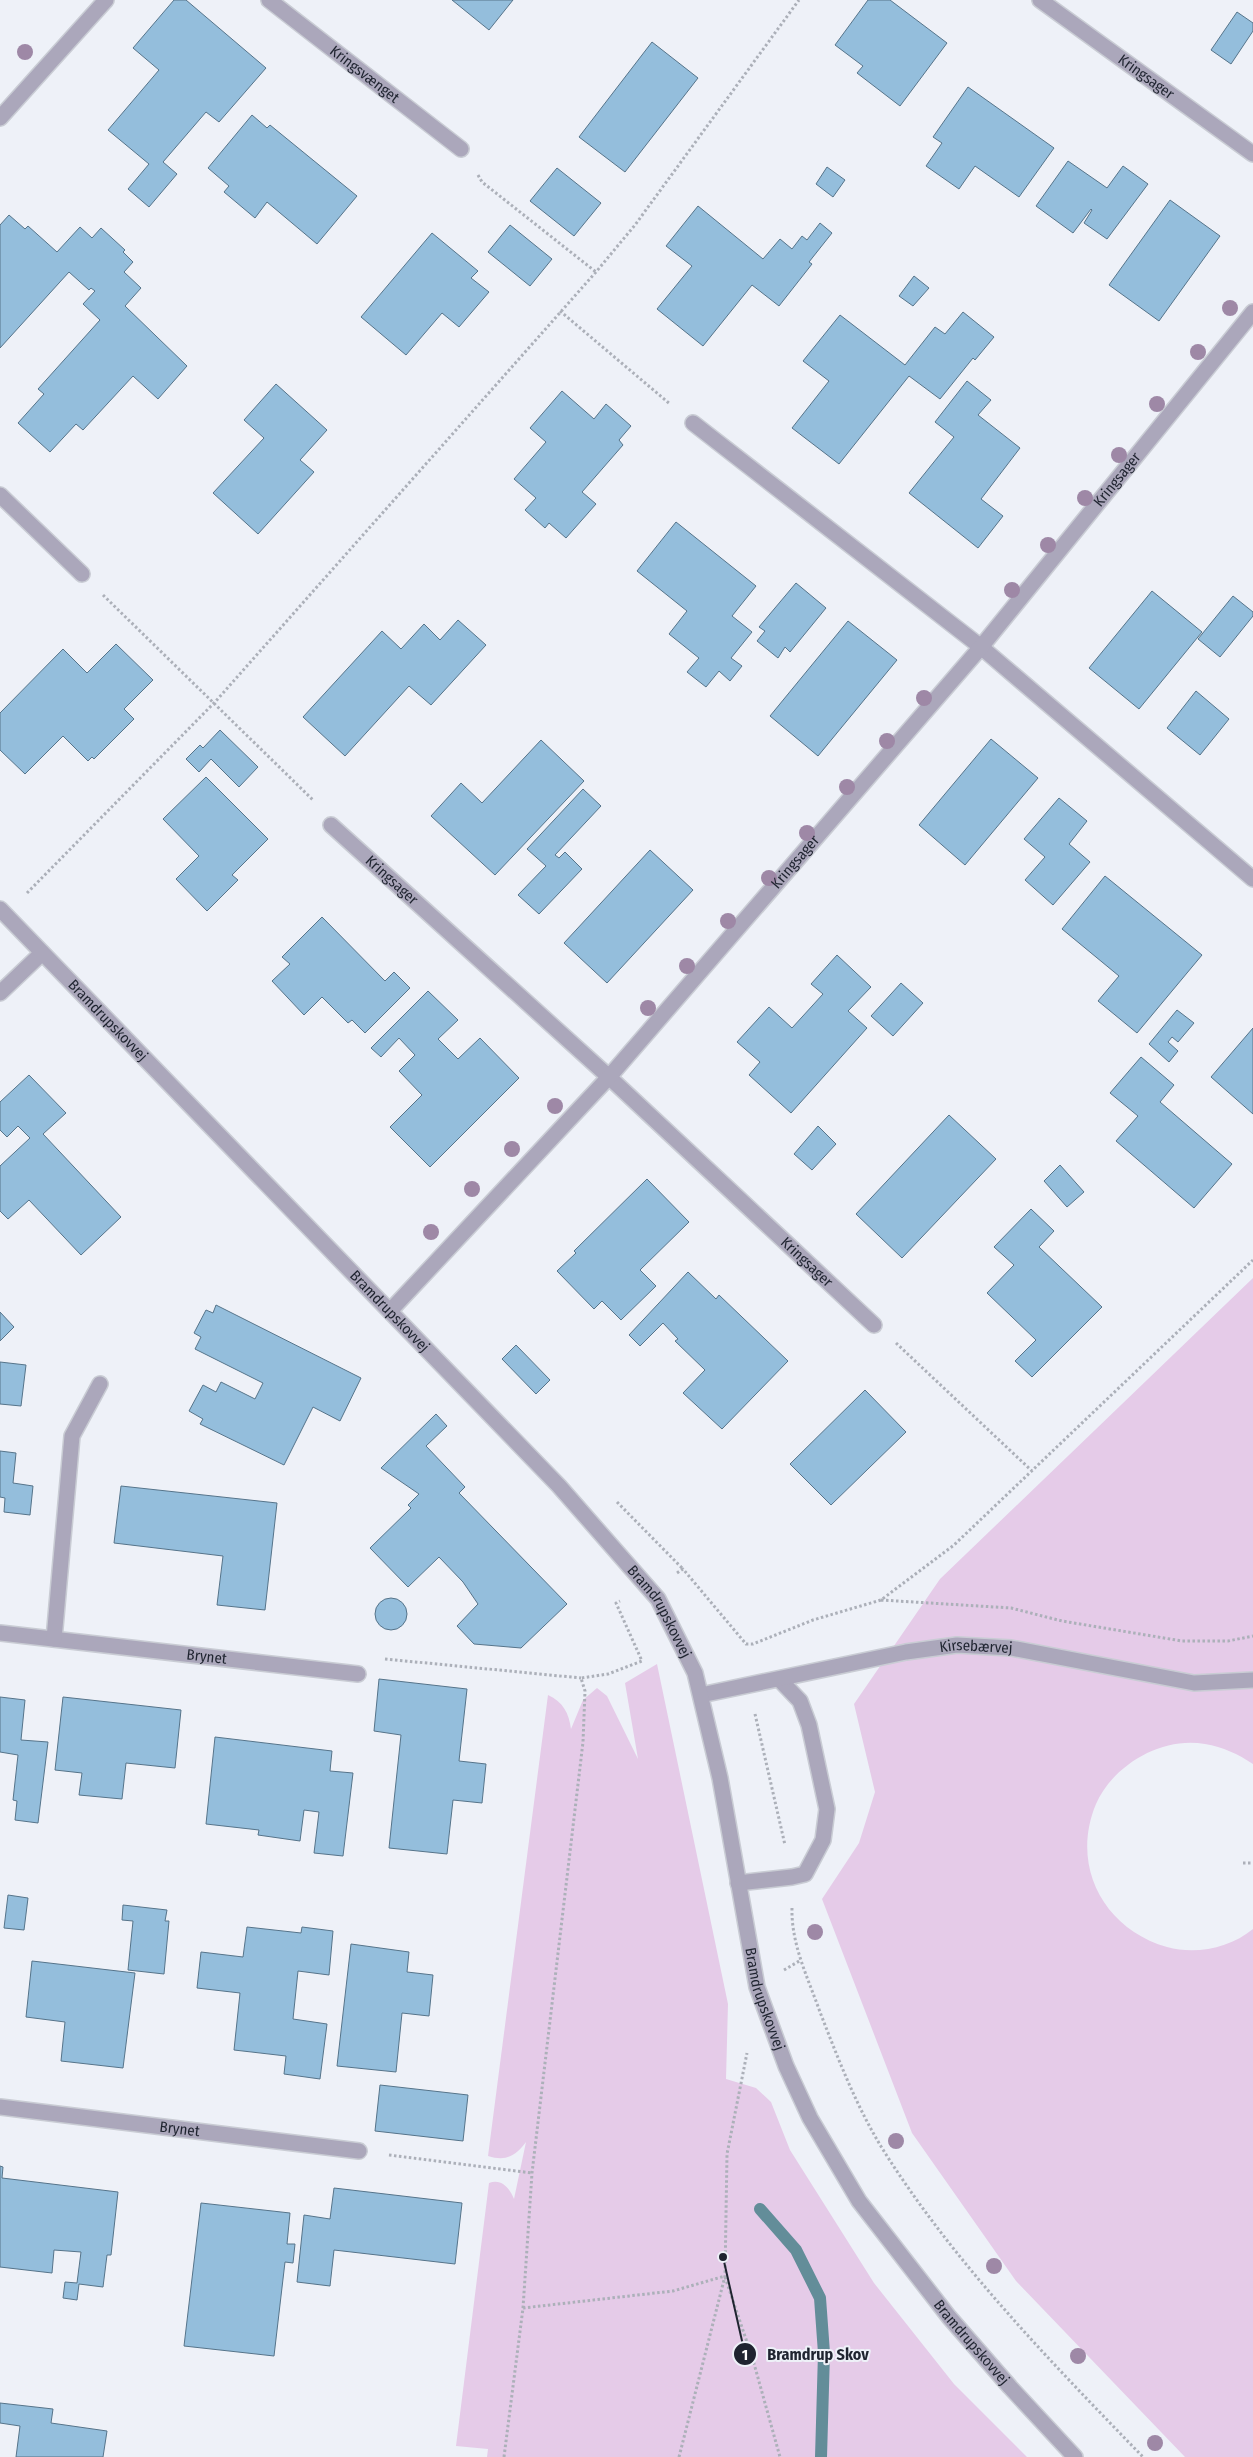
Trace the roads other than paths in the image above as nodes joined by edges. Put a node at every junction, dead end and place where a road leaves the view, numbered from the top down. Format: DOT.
graph roads {
  1 [pos="106,0"];
  2 [pos="269,0"];
  3 [pos="1040,0"];
  4 [pos="0,118"];
  5 [pos="461,149"];
  6 [pos="1253,154"];
  7 [pos="1253,312"];
  8 [pos="693,423"];
  9 [pos="0,495"];
  10 [pos="82,574"];
  11 [pos="981,648"];
  12 [pos="331,825"];
  13 [pos="1253,878"];
  14 [pos="2,912"];
  15 [pos="42,953"];
  16 [pos="0,993"];
  17 [pos="609,1077"];
  18 [pos="390,1311"];
  19 [pos="874,1325"];
  20 [pos="100,1384"];
  21 [pos="0,1633"];
  22 [pos="54,1639"];
  23 [pos="358,1674"];
  24 [pos="780,1680"];
  25 [pos="1253,1680"];
  26 [pos="701,1695"];
  27 [pos="738,1883"];
  28 [pos="0,2107"];
  29 [pos="359,2151"];
  30 [pos="1075,2457"];
  1 -- 4 [label="street"];
  2 -- 5 [label="street, Kringsvænget"];
  3 -- 6 [label="street, Kringsager"];
  7 -- 11 [label="street, Kringsager"];
  8 -- 11 [label="street"];
  9 -- 10 [label="street"];
  11 -- 13 [label="street"];
  11 -- 17 [label="street, Kringsager"];
  12 -- 17 [label="street, Kringsager"];
  14 -- 15 [label="street, Bramdrupskovvej"];
  15 -- 16 [label="street"];
  15 -- 18 [label="street, Bramdrupskovvej"];
  17 -- 18 [label="street, Kringsager"];
  17 -- 19 [label="street, Kringsager"];
  18 -- 26 [label="street, Bramdrupskovvej"];
  20 -- 22 [label="street"];
  21 -- 22 [label="street, Brynet"];
  22 -- 23 [label="street, Brynet"];
  24 -- 25 [label="street, Kirsebærvej"];
  24 -- 26 [label="street, Kirsebærvej"];
  24 -- 27 [label="street"];
  26 -- 27 [label="street, Bramdrupskovvej"];
  27 -- 30 [label="street, Bramdrupskovvej"];
  28 -- 29 [label="street, Brynet"];
}
